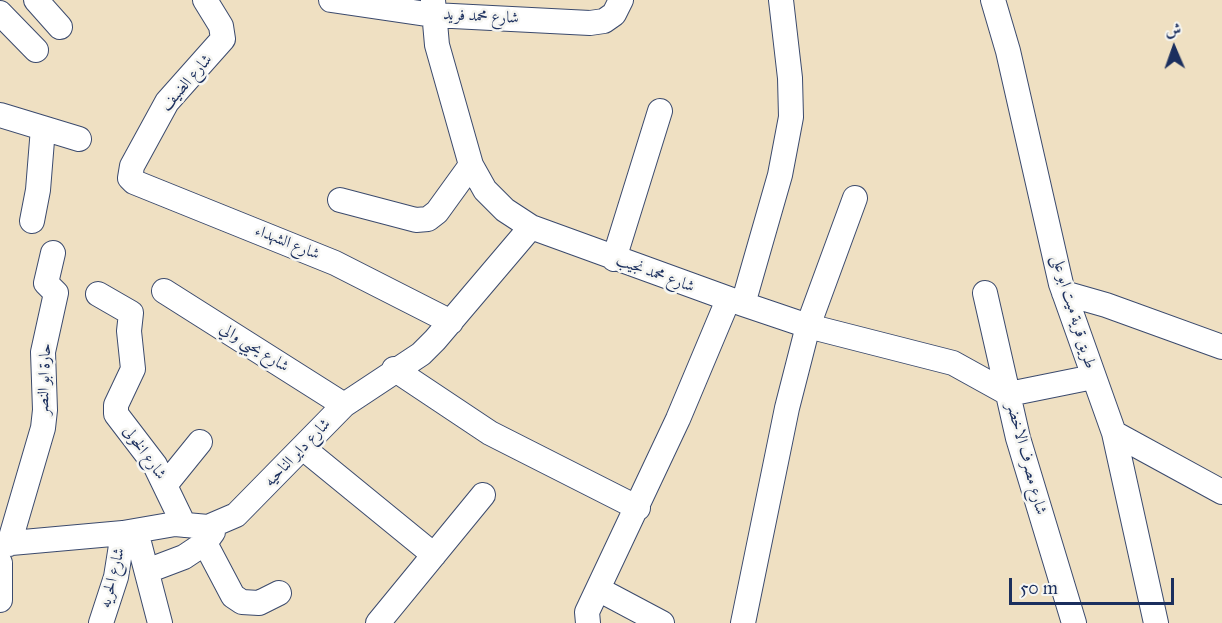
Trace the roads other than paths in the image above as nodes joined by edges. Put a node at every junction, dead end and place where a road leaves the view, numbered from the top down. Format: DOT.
graph roads {
  1 [pos="36,0"];
  2 [pos="205,0"];
  3 [pos="331,0"];
  4 [pos="621,0"];
  5 [pos="781,0"];
  6 [pos="993,0"];
  7 [pos="433,7"];
  8 [pos="0,13"];
  9 [pos="60,27"];
  10 [pos="36,50"];
  11 [pos="660,111"];
  12 [pos="0,115"];
  13 [pos="43,128"];
  14 [pos="79,139"];
  15 [pos="471,165"];
  16 [pos="132,166"];
  17 [pos="855,198"];
  18 [pos="340,200"];
  19 [pos="32,221"];
  20 [pos="531,227"];
  21 [pos="53,253"];
  22 [pos="614,259"];
  23 [pos="164,291"];
  24 [pos="985,293"];
  25 [pos="1064,293"];
  26 [pos="98,294"];
  27 [pos="735,302"];
  28 [pos="451,322"];
  29 [pos="808,326"];
  30 [pos="1222,347"];
  31 [pos="394,369"];
  32 [pos="1093,377"];
  33 [pos="1009,394"];
  34 [pos="344,405"];
  35 [pos="1114,433"];
  36 [pos="200,442"];
  37 [pos="303,448"];
  38 [pos="166,483"];
  39 [pos="1222,492"];
  40 [pos="483,495"];
  41 [pos="638,508"];
  42 [pos="219,524"];
  43 [pos="184,525"];
  44 [pos="129,532"];
  45 [pos="205,543"];
  46 [pos="3,551"];
  47 [pos="434,555"];
  48 [pos="147,571"];
  49 [pos="598,589"];
  50 [pos="279,593"];
  51 [pos="0,600"];
  52 [pos="101,623"];
  53 [pos="160,623"];
  54 [pos="378,623"];
  55 [pos="588,623"];
  56 [pos="662,623"];
  57 [pos="743,623"];
  58 [pos="1074,623"];
  59 [pos="1156,623"];
  1 -- 9 [label="street"];
  2 -- 16 [label="street, شارع الضيف"];
  3 -- 7 [label="street, شارع محمد فريد"];
  4 -- 7 [label="street, شارع محمد فريد"];
  5 -- 27 [label="street"];
  6 -- 25 [label="street, طريق قرية ميت ابو على"];
  7 -- 15 [label="street, شارع محمد نجيب"];
  8 -- 10 [label="street"];
  11 -- 22 [label="street"];
  12 -- 13 [label="street"];
  13 -- 14 [label="street"];
  13 -- 19 [label="street"];
  15 -- 18 [label="street"];
  15 -- 20 [label="street, شارع محمد نجيب"];
  16 -- 28 [label="street, شارع الشهداء"];
  17 -- 29 [label="street"];
  20 -- 22 [label="street, شارع محمد نجيب"];
  20 -- 28 [label="street, شارع داير الناحيه"];
  21 -- 46 [label="street, حارة ابو النصر"];
  22 -- 27 [label="street, شارع محمد نجيب"];
  23 -- 34 [label="street, شارع يحيي والي"];
  24 -- 33 [label="street, شارع مصرف الاخضر"];
  25 -- 30 [label="street"];
  25 -- 32 [label="street, طريق قرية ميت ابو على"];
  26 -- 38 [label="street, شارع الخولى"];
  27 -- 29 [label="street, شارع محمد نجيب"];
  27 -- 41 [label="street"];
  28 -- 31 [label="street, شارع داير الناحيه"];
  29 -- 33 [label="street, شارع محمد نجيب"];
  29 -- 57 [label="street"];
  31 -- 34 [label="street, شارع داير الناحيه"];
  31 -- 41 [label="street"];
  32 -- 33 [label="street"];
  32 -- 35 [label="street, طريق قرية ميت ابو على"];
  33 -- 58 [label="street, شارع مصرف الاخضر"];
  34 -- 37 [label="street, شارع داير الناحيه"];
  35 -- 39 [label="street"];
  35 -- 59 [label="street, طريق قرية ميت ابو على"];
  36 -- 38 [label="street"];
  37 -- 42 [label="street, شارع داير الناحيه"];
  37 -- 47 [label="street"];
  38 -- 43 [label="street, شارع الخولى"];
  40 -- 47 [label="street"];
  41 -- 49 [label="street"];
  42 -- 43 [label="street"];
  42 -- 45 [label="street"];
  43 -- 44 [label="street"];
  44 -- 46 [label="street"];
  44 -- 48 [label="street"];
  44 -- 52 [label="street, شارع الحريه"];
  45 -- 48 [label="street"];
  45 -- 50 [label="street"];
  46 -- 51 [label="street, حارة ابو النصر"];
  47 -- 54 [label="street"];
  48 -- 53 [label="street"];
  49 -- 55 [label="street"];
  49 -- 56 [label="street"];
}
